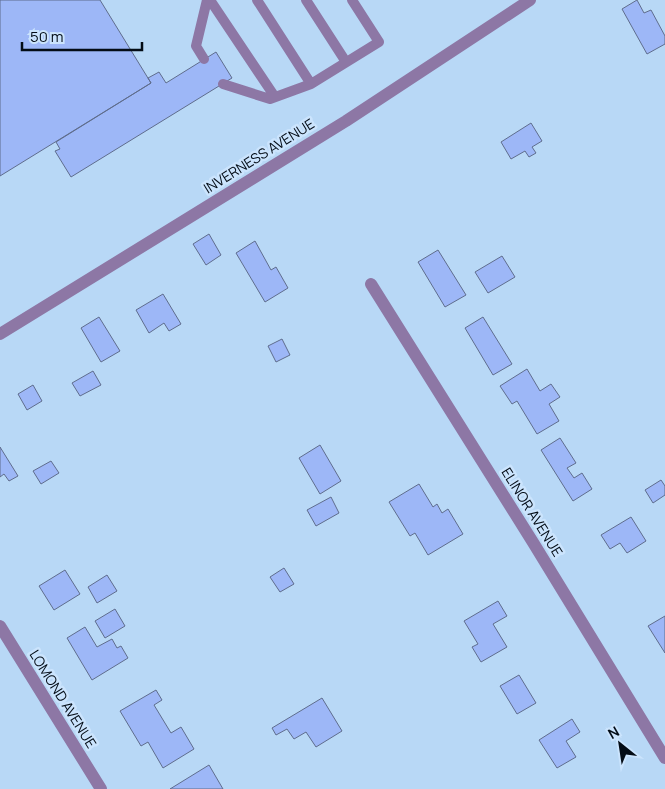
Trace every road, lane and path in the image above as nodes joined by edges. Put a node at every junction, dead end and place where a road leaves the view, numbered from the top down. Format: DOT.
graph roads {
  1 [pos="208,0"];
  2 [pos="257,0"];
  3 [pos="306,0"];
  4 [pos="352,0"];
  5 [pos="530,0"];
  6 [pos="204,59"];
  7 [pos="346,62"];
  8 [pos="223,84"];
  9 [pos="311,84"];
  10 [pos="275,97"];
  11 [pos="371,284"];
  12 [pos="0,334"];
  13 [pos="0,626"];
  14 [pos="665,758"];
  15 [pos="101,789"];
  1 -- 6 [label="lane"];
  1 -- 10 [label="lane"];
  2 -- 9 [label="lane"];
  3 -- 7 [label="lane"];
  4 -- 7 [label="lane"];
  5 -- 12 [label="street, INVERNESS AVENUE"];
  7 -- 9 [label="lane"];
  8 -- 10 [label="lane"];
  9 -- 10 [label="lane"];
  11 -- 14 [label="street, ELINOR AVENUE"];
  13 -- 15 [label="street, LOMOND AVENUE"];
}
